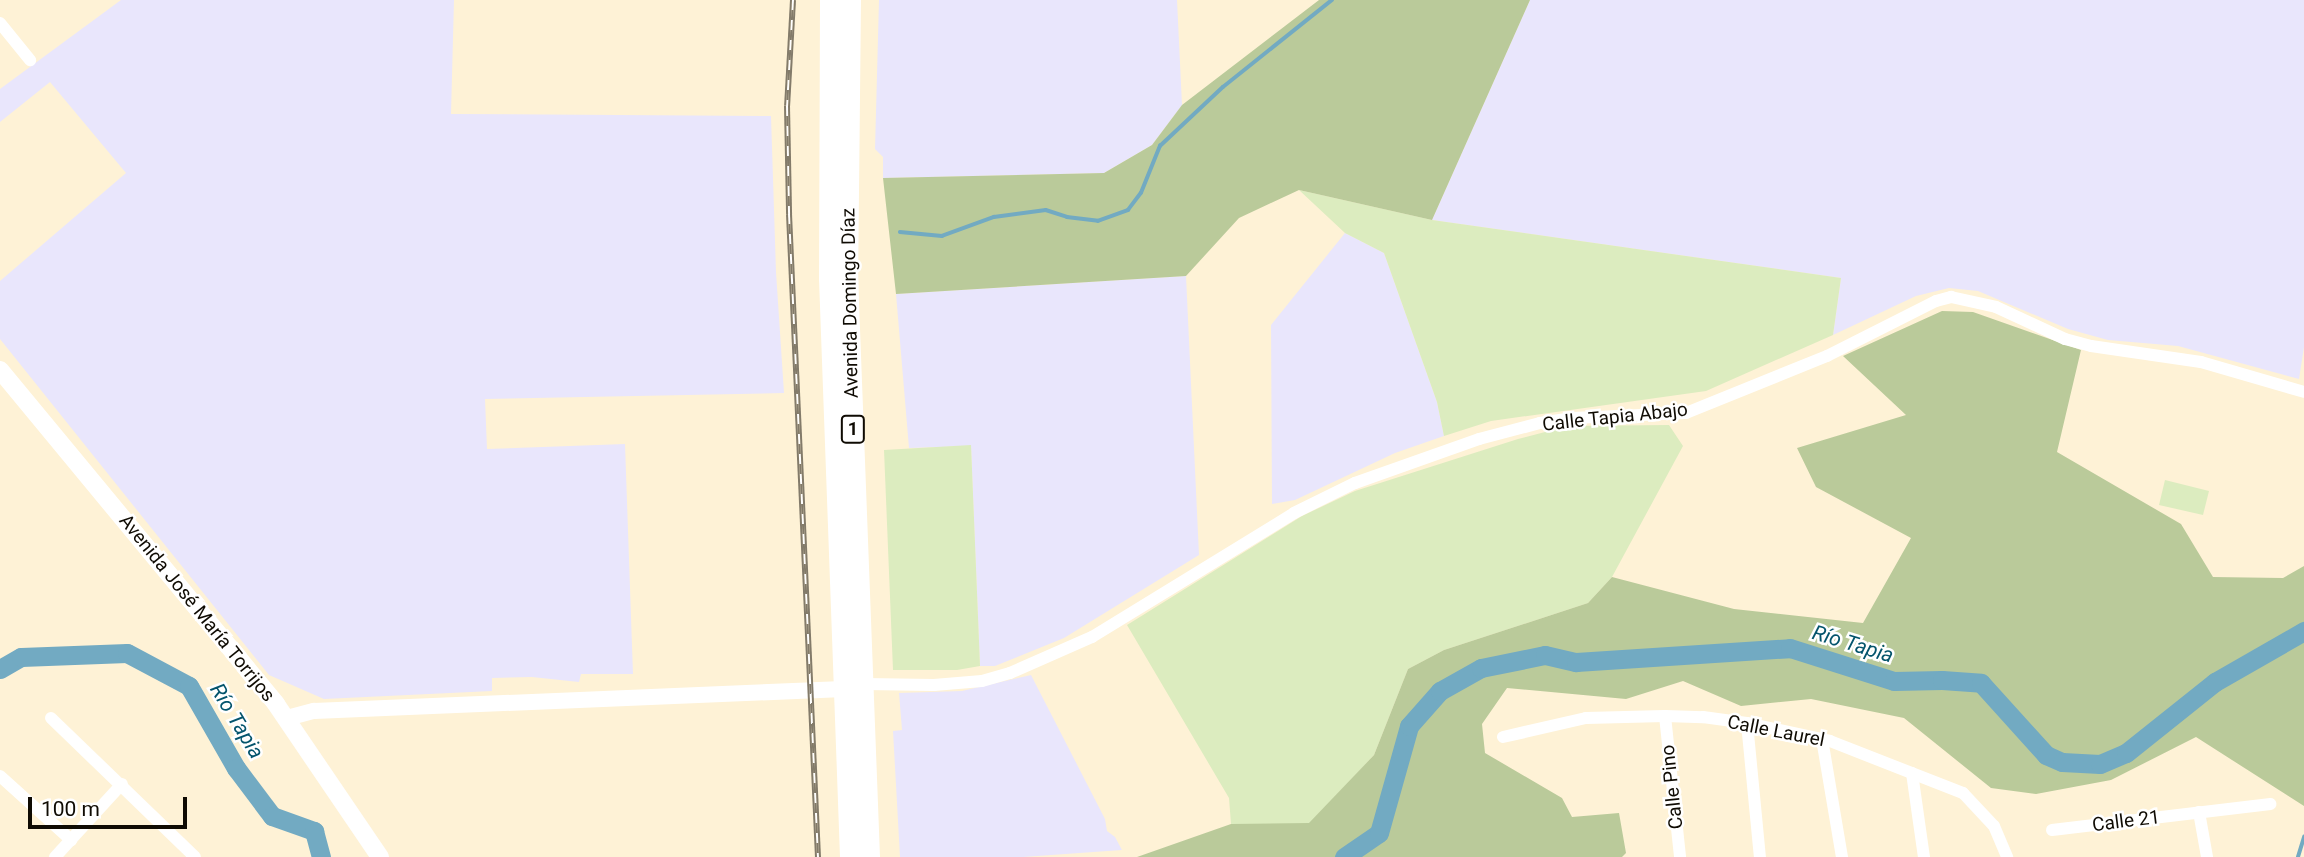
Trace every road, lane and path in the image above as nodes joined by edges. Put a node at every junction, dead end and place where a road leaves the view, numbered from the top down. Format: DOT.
graph roads {
  1 [pos="830,0"];
  2 [pos="850,0"];
  3 [pos="0,23"];
  4 [pos="30,60"];
  5 [pos="0,370"];
  6 [pos="2304,392"];
  7 [pos="854,686"];
  8 [pos="1665,716"];
  9 [pos="51,718"];
  10 [pos="287,718"];
  11 [pos="1747,723"];
  12 [pos="1503,737"];
  13 [pos="1822,739"];
  14 [pos="1912,773"];
  15 [pos="0,776"];
  16 [pos="122,784"];
  17 [pos="2270,804"];
  18 [pos="2199,812"];
  19 [pos="2052,830"];
  20 [pos="71,840"];
  21 [pos="55,857"];
  22 [pos="195,857"];
  23 [pos="380,857"];
  24 [pos="850,857"];
  25 [pos="869,857"];
  26 [pos="1679,857"];
  27 [pos="1760,857"];
  28 [pos="1843,857"];
  29 [pos="1924,857"];
  30 [pos="2007,857"];
  31 [pos="2207,857"];
  1 -- 7 [label="main road, Avenida Domingo Díaz / 1"];
  2 -- 7 [label="main road, Avenida Domingo Díaz / 1"];
  3 -- 4 [label="street"];
  5 -- 10 [label="main road, Avenida José María Torrijos"];
  6 -- 7 [label="street, Calle Tapia Abajo"];
  7 -- 10 [label="street"];
  7 -- 24 [label="main road, Avenida Domingo Díaz / 1"];
  7 -- 25 [label="main road, Avenida Domingo Díaz / 1"];
  8 -- 11 [label="street, Calle Laurel"];
  8 -- 12 [label="street, Calle Laurel"];
  8 -- 26 [label="street, Calle Pino"];
  9 -- 16 [label="street"];
  10 -- 23 [label="main road, Avenida José María Torrijos"];
  11 -- 13 [label="street, Calle Laurel"];
  11 -- 27 [label="street"];
  13 -- 14 [label="street, Calle Laurel"];
  13 -- 28 [label="street"];
  14 -- 29 [label="street"];
  14 -- 30 [label="street, Calle Laurel"];
  15 -- 20 [label="street"];
  16 -- 20 [label="street"];
  16 -- 22 [label="street"];
  17 -- 18 [label="street, Calle 21"];
  18 -- 19 [label="street, Calle 21"];
  18 -- 31 [label="street"];
  20 -- 21 [label="street"];
}
